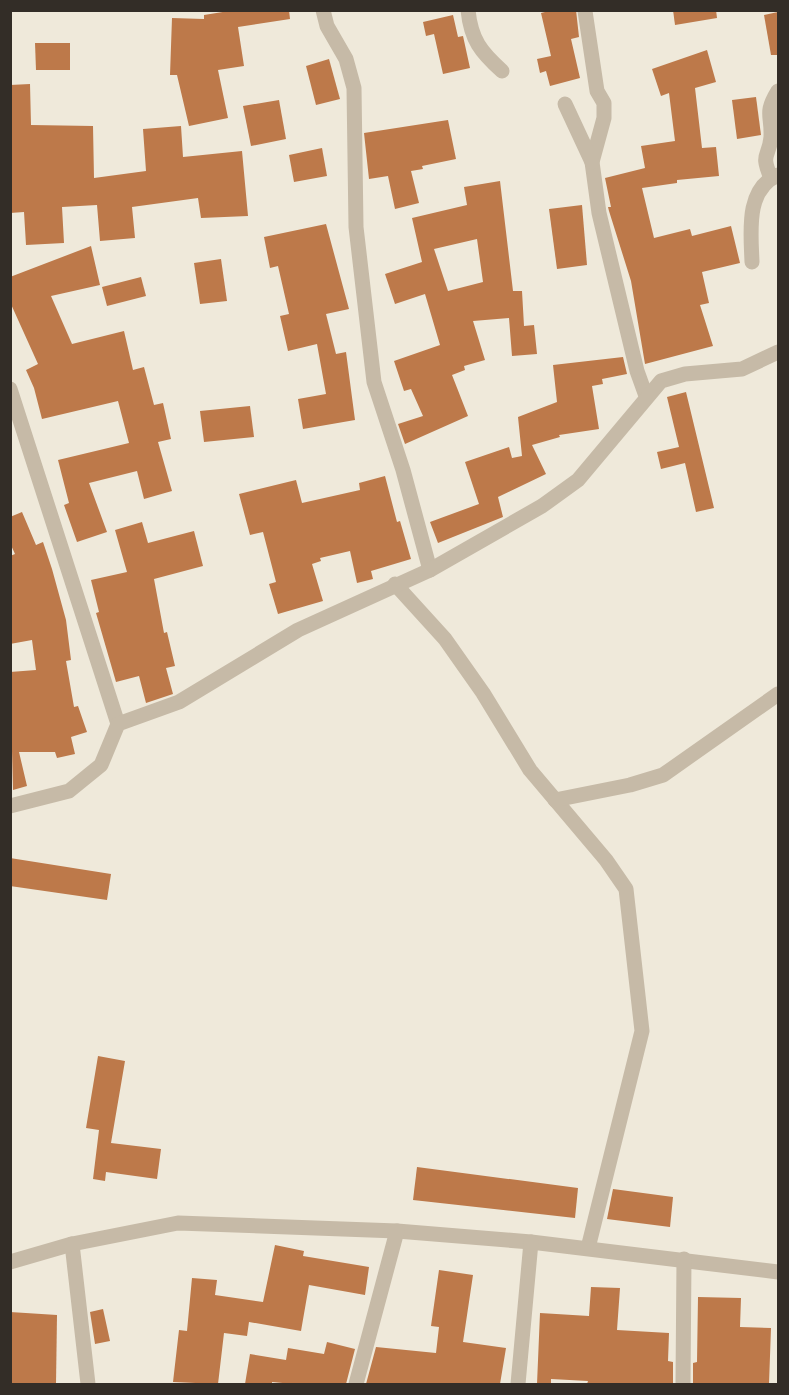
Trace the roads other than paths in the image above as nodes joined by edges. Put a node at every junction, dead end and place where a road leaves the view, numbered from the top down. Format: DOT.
graph roads {
  1 [pos="323,10"];
  2 [pos="468,10"];
  3 [pos="585,11"];
  4 [pos="502,71"];
  5 [pos="778,91"];
  6 [pos="565,104"];
  7 [pos="592,162"];
  8 [pos="775,177"];
  9 [pos="752,262"];
  10 [pos="778,352"];
  11 [pos="10,389"];
  12 [pos="646,396"];
  13 [pos="429,570"];
  14 [pos="395,584"];
  15 [pos="778,694"];
  16 [pos="118,724"];
  17 [pos="555,800"];
  18 [pos="10,806"];
  19 [pos="397,1230"];
  20 [pos="531,1242"];
  21 [pos="72,1244"];
  22 [pos="588,1248"];
  23 [pos="684,1259"];
  24 [pos="10,1262"];
  25 [pos="778,1272"];
  26 [pos="88,1384"];
  27 [pos="356,1384"];
  28 [pos="518,1384"];
  29 [pos="683,1384"];
  1 -- 13 [label="street"];
  2 -- 4 [label="street"];
  3 -- 7 [label="street"];
  5 -- 8 [label="street"];
  6 -- 7 [label="street"];
  7 -- 12 [label="street"];
  8 -- 9 [label="street"];
  10 -- 12 [label="street"];
  11 -- 16 [label="street"];
  12 -- 13 [label="street"];
  13 -- 14 [label="street"];
  14 -- 16 [label="street"];
  14 -- 17 [label="street"];
  15 -- 17 [label="street"];
  16 -- 18 [label="street"];
  17 -- 22 [label="street"];
  19 -- 20 [label="street"];
  19 -- 21 [label="street"];
  19 -- 27 [label="street"];
  20 -- 22 [label="street"];
  20 -- 28 [label="street"];
  21 -- 24 [label="street"];
  21 -- 26 [label="street"];
  22 -- 23 [label="street"];
  23 -- 25 [label="street"];
  23 -- 29 [label="street"];
}
